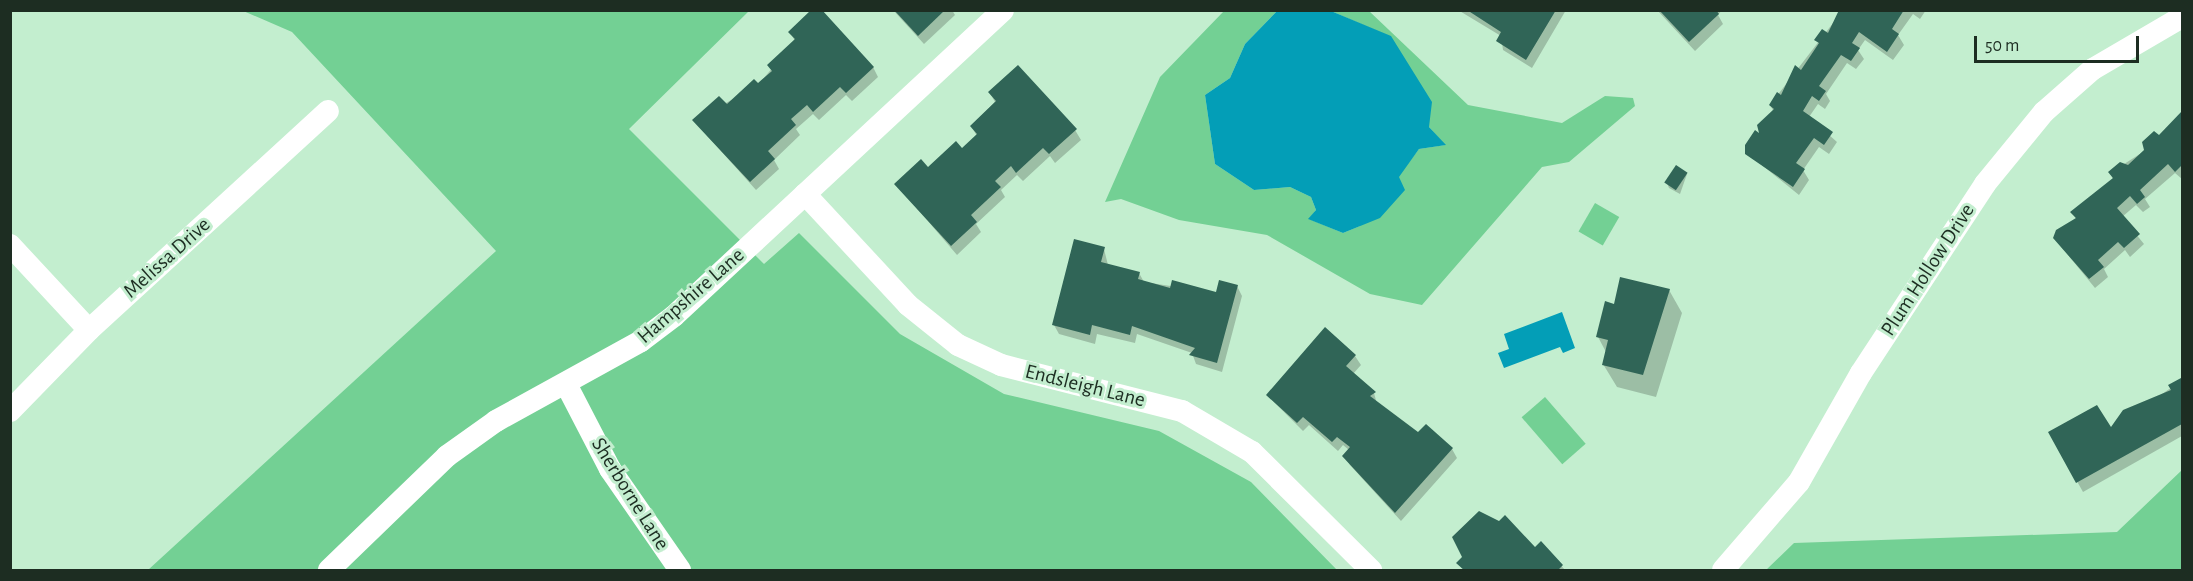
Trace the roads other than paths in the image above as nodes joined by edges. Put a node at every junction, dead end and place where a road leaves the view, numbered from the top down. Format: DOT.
graph roads {
  1 [pos="1003,10"];
  2 [pos="2182,17"];
  3 [pos="328,111"];
  4 [pos="805,194"];
  5 [pos="10,245"];
  6 [pos="89,330"];
  7 [pos="566,384"];
  8 [pos="10,411"];
  9 [pos="329,570"];
  10 [pos="680,570"];
  11 [pos="1371,570"];
  12 [pos="1723,570"];
  1 -- 4 [label="street, Hampshire Lane"];
  2 -- 12 [label="street, Plum Hollow Drive"];
  3 -- 6 [label="street, Melissa Drive"];
  4 -- 7 [label="street, Hampshire Lane"];
  4 -- 11 [label="street, Endsleigh Lane"];
  5 -- 6 [label="street"];
  6 -- 8 [label="street, Melissa Drive"];
  7 -- 9 [label="street, Hampshire Lane"];
  7 -- 10 [label="street, Sherborne Lane"];
}
